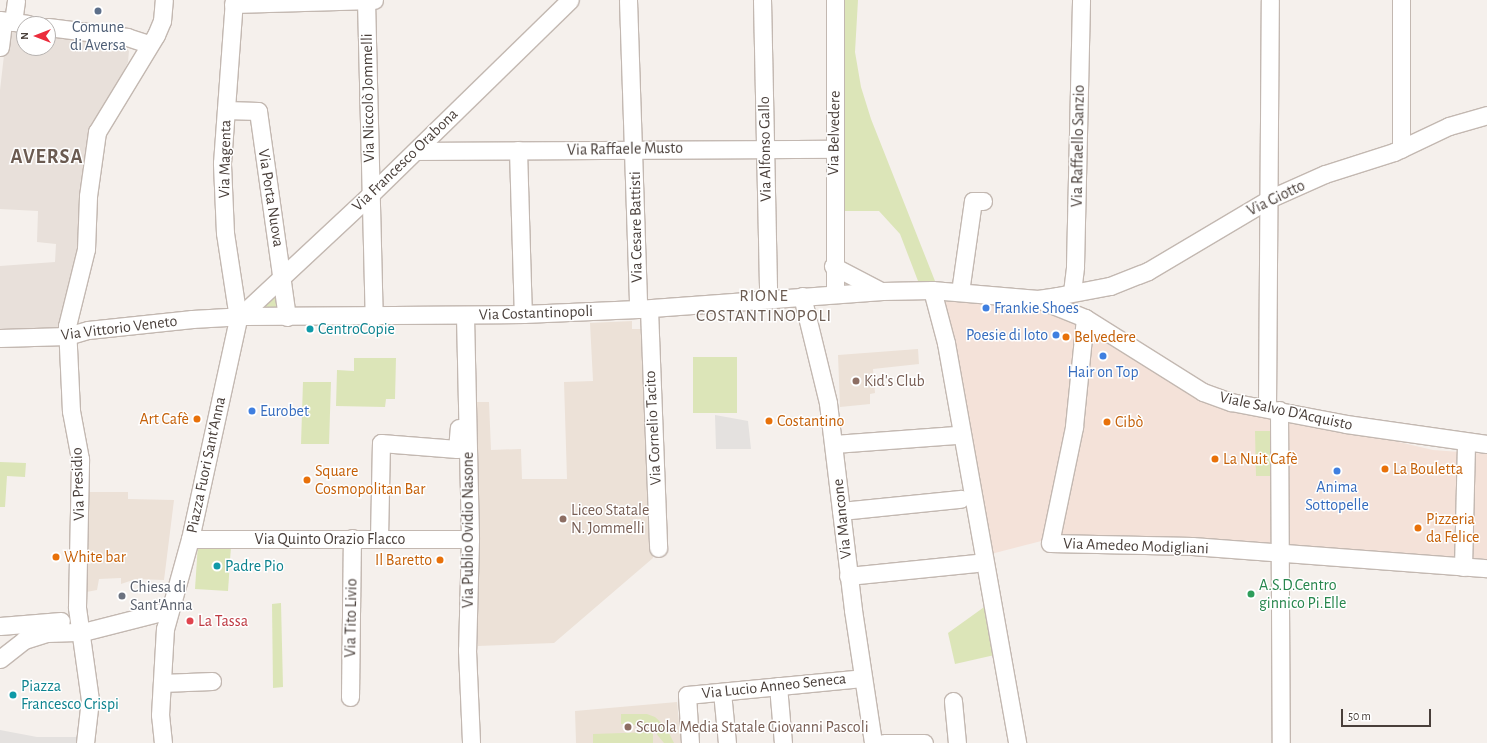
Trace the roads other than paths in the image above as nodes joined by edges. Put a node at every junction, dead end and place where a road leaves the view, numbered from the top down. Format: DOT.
graph roads {
  1 [pos="16,0"];
  2 [pos="164,0"];
  3 [pos="366,0"];
  4 [pos="374,0"];
  5 [pos="570,0"];
  6 [pos="628,0"];
  7 [pos="762,0"];
  8 [pos="835,0"];
  9 [pos="1081,0"];
  10 [pos="1270,0"];
  11 [pos="1401,0"];
  12 [pos="234,2"];
  13 [pos="11,22"];
  14 [pos="56,28"];
  15 [pos="148,44"];
  16 [pos="0,47"];
  17 [pos="226,110"];
  18 [pos="1487,115"];
  19 [pos="764,148"];
  20 [pos="634,149"];
  21 [pos="834,149"];
  22 [pos="1401,149"];
  23 [pos="518,150"];
  24 [pos="416,151"];
  25 [pos="370,195"];
  26 [pos="1271,198"];
  27 [pos="983,201"];
  28 [pos="833,266"];
  29 [pos="283,276"];
  30 [pos="932,290"];
  31 [pos="882,291"];
  32 [pos="960,292"];
  33 [pos="1072,292"];
  34 [pos="835,294"];
  35 [pos="802,296"];
  36 [pos="768,298"];
  37 [pos="1038,299"];
  38 [pos="644,309"];
  39 [pos="523,314"];
  40 [pos="465,316"];
  41 [pos="287,317"];
  42 [pos="374,317"];
  43 [pos="238,318"];
  44 [pos="1085,318"];
  45 [pos="67,336"];
  46 [pos="0,338"];
  47 [pos="1273,409"];
  48 [pos="460,423"];
  49 [pos="956,435"];
  50 [pos="1466,443"];
  51 [pos="834,444"];
  52 [pos="1487,444"];
  53 [pos="960,499"];
  54 [pos="841,511"];
  55 [pos="352,538"];
  56 [pos="379,538"];
  57 [pos="190,539"];
  58 [pos="470,539"];
  59 [pos="658,548"];
  60 [pos="1281,552"];
  61 [pos="976,563"];
  62 [pos="1462,567"];
  63 [pos="1487,568"];
  64 [pos="848,576"];
  65 [pos="169,610"];
  66 [pos="0,626"];
  67 [pos="83,632"];
  68 [pos="0,659"];
  69 [pos="862,678"];
  70 [pos="212,682"];
  71 [pos="162,683"];
  72 [pos="778,686"];
  73 [pos="722,692"];
  74 [pos="350,697"];
  75 [pos="953,701"];
  76 [pos="86,743"];
  77 [pos="164,743"];
  78 [pos="471,743"];
  79 [pos="690,743"];
  80 [pos="727,743"];
  81 [pos="783,743"];
  82 [pos="873,743"];
  83 [pos="884,743"];
  84 [pos="924,743"];
  85 [pos="957,743"];
  86 [pos="1017,743"];
  87 [pos="1281,743"];
  1 -- 13 [label="street"];
  2 -- 15 [label="street, Via Presidio"];
  3 -- 4 [label="street"];
  3 -- 12 [label="street"];
  3 -- 25 [label="street, Via Niccolò Jommelli"];
  5 -- 24 [label="street, Via Francesco Orabona"];
  6 -- 20 [label="street, Via Cesare Battisti"];
  7 -- 19 [label="street, Via Alfonso Gallo"];
  8 -- 21 [label="street, Via Belvedere"];
  9 -- 33 [label="street, Via Raffaello Sanzio"];
  10 -- 26 [label="street"];
  11 -- 22 [label="street"];
  12 -- 17 [label="street, Via Magenta"];
  13 -- 16 [label="street"];
  14 -- 15 [label="street"];
  15 -- 45 [label="street, Via Presidio"];
  17 -- 29 [label="street, Via Porta Nuova"];
  17 -- 43 [label="street, Via Magenta"];
  18 -- 22 [label="street, Via Giotto"];
  19 -- 20 [label="street, Via Raffaele Musto"];
  19 -- 21 [label="street, Via Raffaele Musto"];
  19 -- 36 [label="street, Via Alfonso Gallo"];
  20 -- 23 [label="street, Via Raffaele Musto"];
  20 -- 38 [label="street, Via Cesare Battisti"];
  21 -- 28 [label="street, Via Belvedere"];
  22 -- 26 [label="street, Via Giotto"];
  23 -- 24 [label="street, Via Raffaele Musto"];
  23 -- 39 [label="street"];
  24 -- 25 [label="street, Via Francesco Orabona"];
  25 -- 29 [label="street, Via Francesco Orabona"];
  25 -- 42 [label="street, Via Niccolò Jommelli"];
  26 -- 33 [label="street, Via Giotto"];
  26 -- 47 [label="street"];
  27 -- 32 [label="street"];
  28 -- 31 [label="street"];
  28 -- 34 [label="street, Via Belvedere"];
  29 -- 41 [label="street, Via Porta Nuova"];
  29 -- 43 [label="street, Via Francesco Orabona"];
  30 -- 31 [label="street"];
  30 -- 32 [label="street"];
  30 -- 86 [label="street"];
  31 -- 34 [label="street"];
  32 -- 37 [label="street"];
  33 -- 37 [label="street"];
  34 -- 35 [label="street, Via Costantinopoli"];
  35 -- 36 [label="street, Via Costantinopoli"];
  35 -- 51 [label="street, Via Mancone"];
  36 -- 38 [label="street, Via Costantinopoli"];
  37 -- 44 [label="street, Viale Salvo D'Acquisto"];
  38 -- 39 [label="street, Via Costantinopoli"];
  38 -- 59 [label="street, Via Cornelio Tacito"];
  39 -- 40 [label="street, Via Costantinopoli"];
  40 -- 42 [label="street, Via Costantinopoli"];
  40 -- 58 [label="street, Via Publio Ovidio Nasone"];
  41 -- 42 [label="street, Via Costantinopoli"];
  41 -- 43 [label="street, Via Costantinopoli"];
  43 -- 45 [label="street, Via Vittorio Veneto"];
  43 -- 57 [label="street, Piazza Fuori Sant'Anna"];
  44 -- 47 [label="street, Viale Salvo D'Acquisto"];
  44 -- 60 [label="street, Via Amedeo Modigliani"];
  45 -- 46 [label="street, Via Vittorio Veneto"];
  45 -- 67 [label="street, Via Presidio"];
  47 -- 50 [label="street, Viale Salvo D'Acquisto"];
  47 -- 60 [label="street"];
  48 -- 56 [label="street"];
  49 -- 51 [label="street"];
  50 -- 52 [label="street, Viale Salvo D'Acquisto"];
  50 -- 62 [label="street"];
  51 -- 54 [label="street, Via Mancone"];
  53 -- 54 [label="street"];
  54 -- 64 [label="street, Via Mancone"];
  55 -- 56 [label="street, Via Quinto Orazio Flacco"];
  55 -- 57 [label="street, Via Quinto Orazio Flacco"];
  55 -- 74 [label="street, Via Tito Livio"];
  56 -- 58 [label="street, Via Quinto Orazio Flacco"];
  57 -- 65 [label="street, Piazza Fuori Sant'Anna"];
  58 -- 78 [label="street, Via Publio Ovidio Nasone"];
  60 -- 62 [label="street"];
  60 -- 87 [label="street"];
  61 -- 64 [label="street"];
  62 -- 63 [label="street"];
  64 -- 69 [label="street, Via Mancone"];
  65 -- 67 [label="street"];
  65 -- 71 [label="street, Piazza Fuori Sant'Anna"];
  66 -- 67 [label="street"];
  67 -- 68 [label="street"];
  67 -- 76 [label="street, Via Presidio"];
  69 -- 72 [label="street, Via Lucio Anneo Seneca"];
  69 -- 82 [label="street, Via Mancone"];
  70 -- 71 [label="street"];
  71 -- 77 [label="street, Piazza Fuori Sant'Anna"];
  72 -- 73 [label="street, Via Lucio Anneo Seneca"];
  72 -- 81 [label="street"];
  73 -- 79 [label="street, Via Lucio Anneo Seneca"];
  73 -- 80 [label="street"];
  75 -- 85 [label="street"];
  83 -- 84 [label="street"];
}
